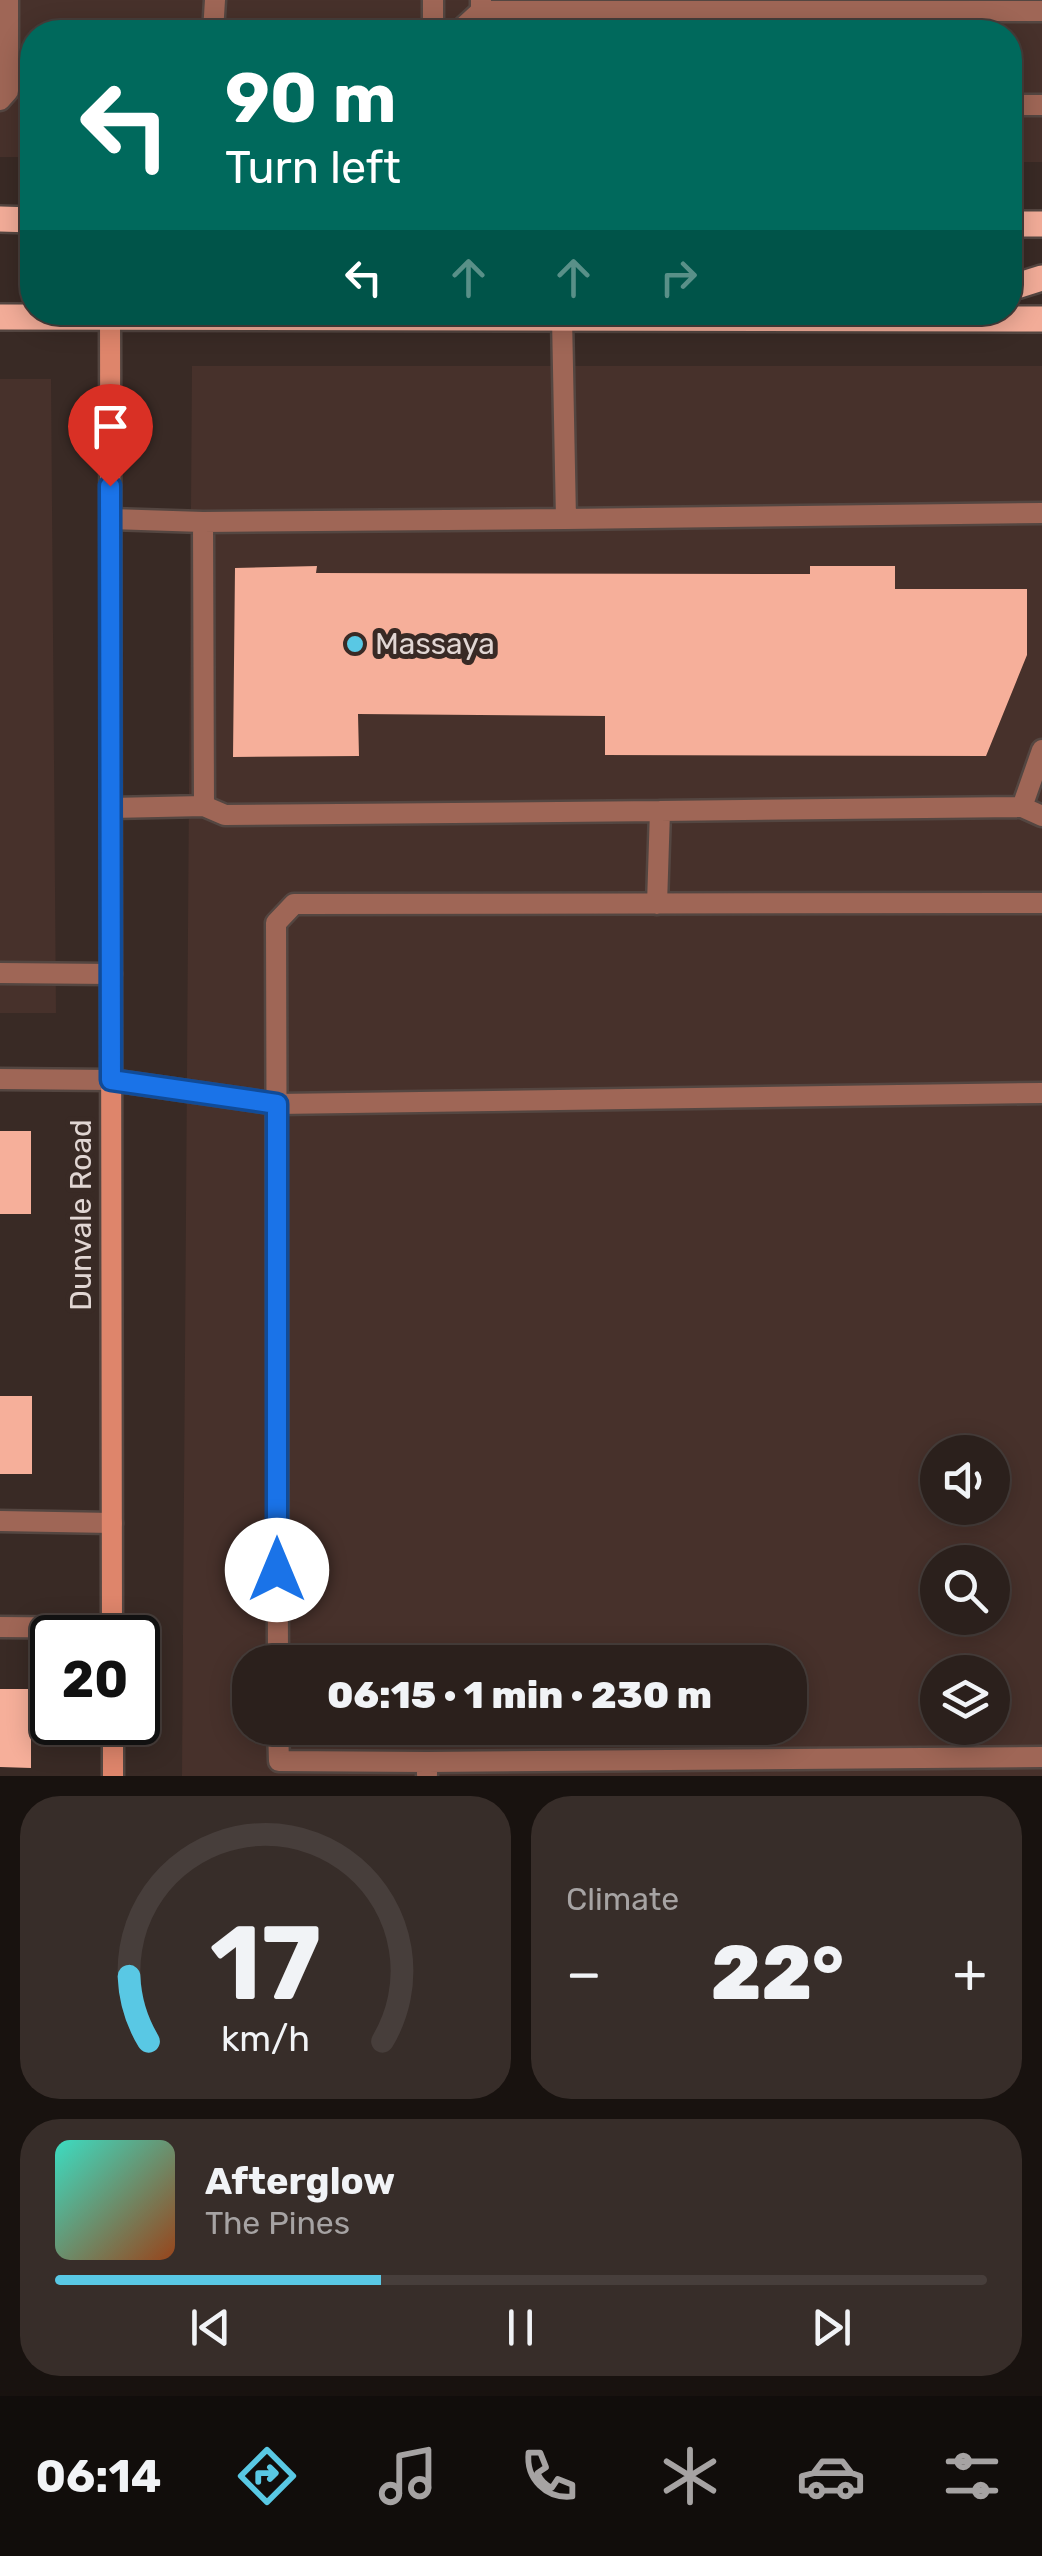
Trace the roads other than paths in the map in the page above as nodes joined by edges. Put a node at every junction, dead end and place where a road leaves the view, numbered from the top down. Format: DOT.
graph roads {
  1 [pos="8,0"];
  2 [pos="481,5"];
  3 [pos="529,11"];
  4 [pos="1042,12"];
  5 [pos="827,15"];
  6 [pos="529,20"];
  7 [pos="0,100"];
  8 [pos="110,325"];
  9 [pos="562,325"];
  10 [pos="1042,513"];
  11 [pos="110,519"];
  12 [pos="566,519"];
  13 [pos="202,522"];
  14 [pos="1042,750"];
  15 [pos="204,806"];
  16 [pos="1022,807"];
  17 [pos="111,808"];
  18 [pos="660,811"];
  19 [pos="1042,816"];
  20 [pos="657,904"];
  21 [pos="1042,904"];
  22 [pos="0,974"];
  23 [pos="111,974"];
  24 [pos="0,1080"];
  25 [pos="111,1080"];
  26 [pos="1042,1093"];
  27 [pos="277,1104"];
  28 [pos="0,1522"];
  29 [pos="112,1523"];
  30 [pos="112,1615"];
  31 [pos="0,1626"];
  32 [pos="30,1628"];
  33 [pos="278,1645"];
  34 [pos="112,1745"];
  35 [pos="279,1745"];
  36 [pos="1042,1757"];
  37 [pos="428,1769"];
  38 [pos="113,1776"];
  1 -- 7 [label="lane"];
  2 -- 3 [label="lane"];
  3 -- 5 [label="lane"];
  3 -- 6 [label="lane"];
  4 -- 5 [label="lane"];
  8 -- 11 [label="street, Dunvale Road"];
  9 -- 12 [label="lane"];
  10 -- 12 [label="lane"];
  11 -- 13 [label="lane"];
  11 -- 17 [label="street, Dunvale Road"];
  12 -- 13 [label="lane"];
  13 -- 15 [label="lane"];
  14 -- 16 [label="lane"];
  15 -- 17 [label="lane"];
  15 -- 18 [label="lane"];
  16 -- 18 [label="lane"];
  16 -- 19 [label="lane"];
  17 -- 23 [label="street, Dunvale Road"];
  18 -- 20 [label="lane"];
  20 -- 21 [label="lane"];
  20 -- 27 [label="lane"];
  22 -- 23 [label="lane"];
  23 -- 25 [label="street, Dunvale Road"];
  24 -- 25 [label="lane"];
  25 -- 27 [label="lane"];
  25 -- 29 [label="street, Dunvale Road"];
  26 -- 27 [label="lane"];
  27 -- 33 [label="lane"];
  28 -- 29 [label="lane"];
  29 -- 30 [label="street, Dunvale Road"];
  31 -- 32 [label="lane"];
  34 -- 38 [label="street"];
  35 -- 37 [label="lane"];
  36 -- 37 [label="lane"];
}
